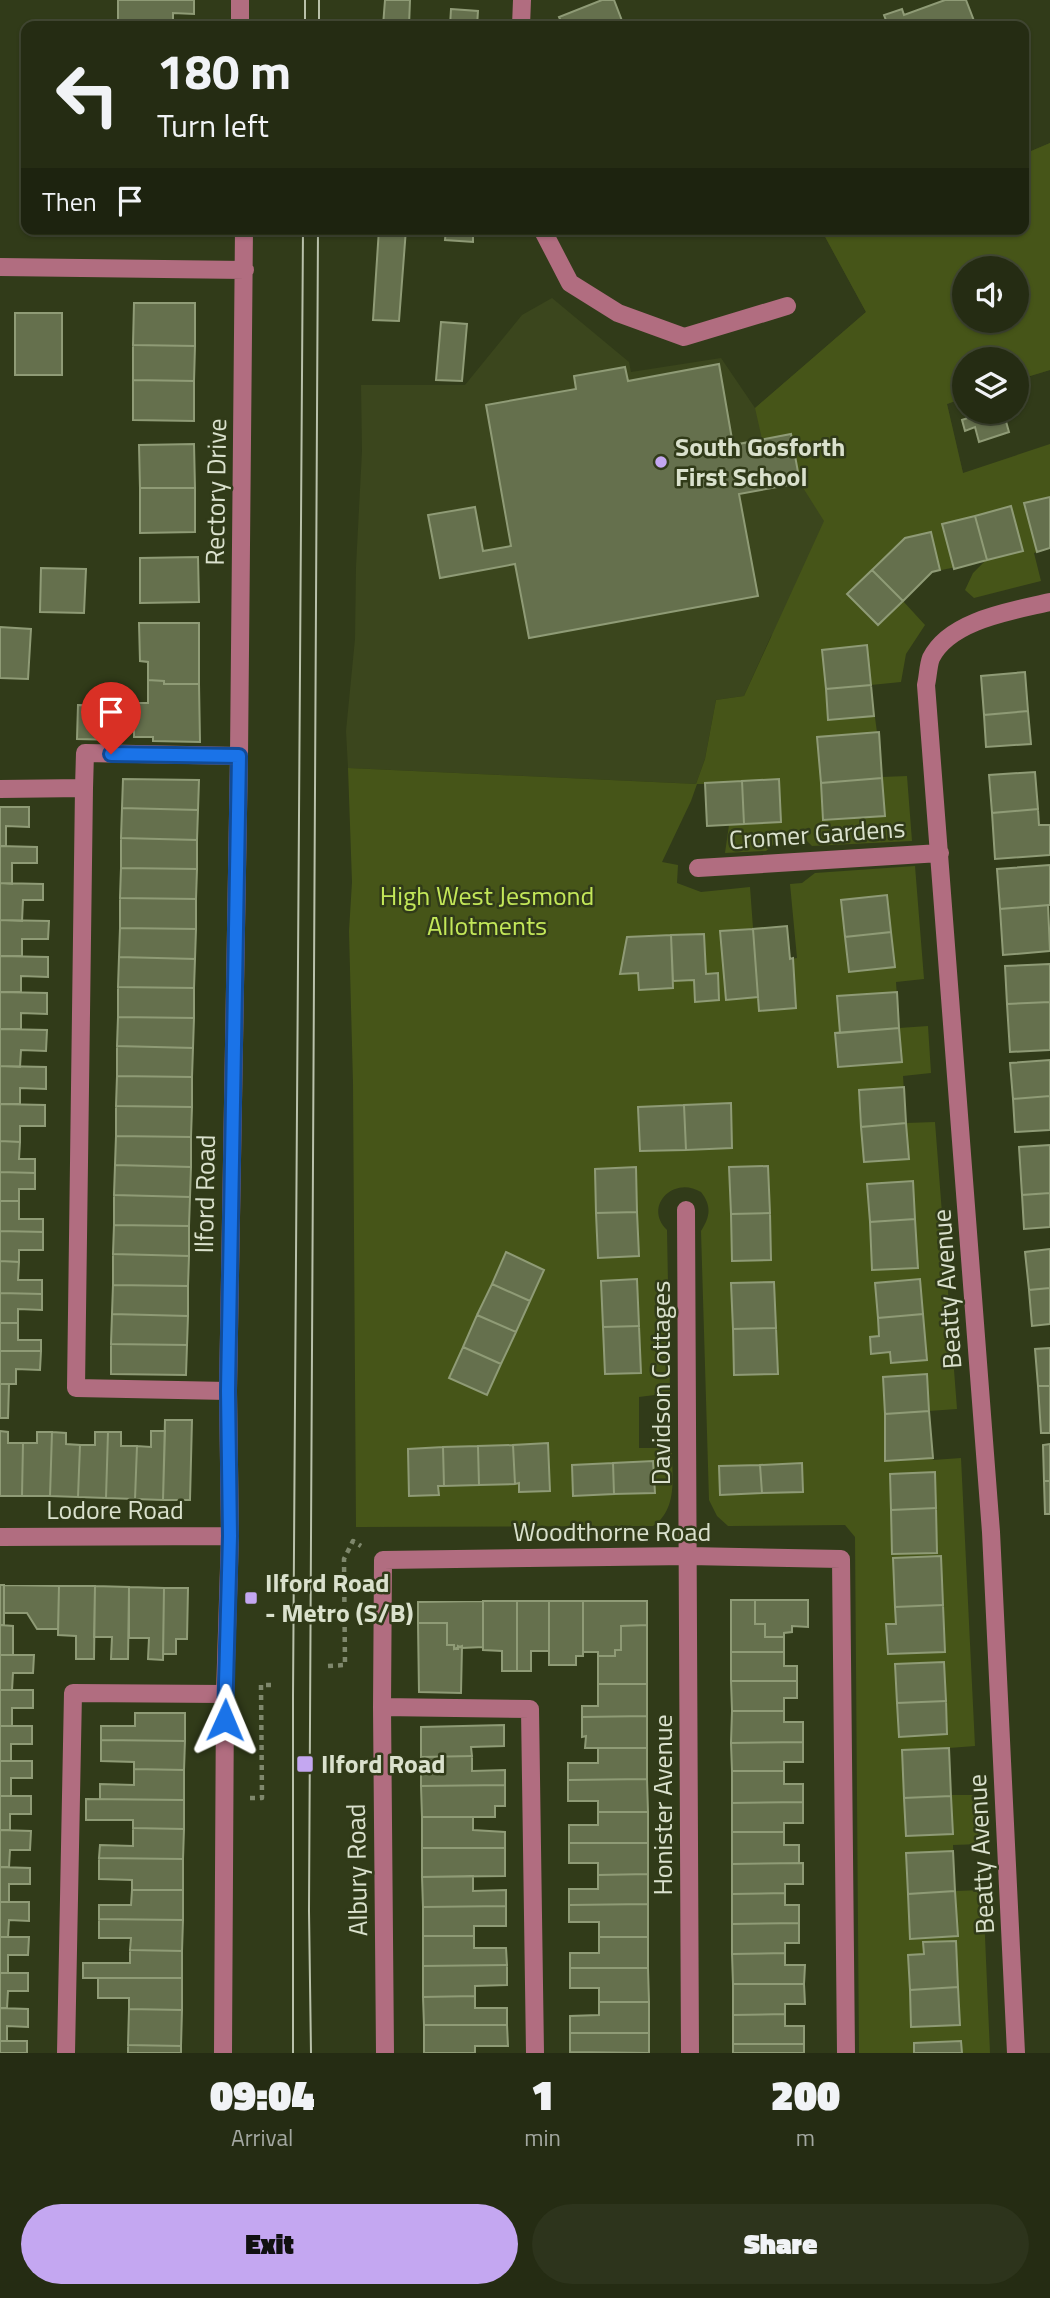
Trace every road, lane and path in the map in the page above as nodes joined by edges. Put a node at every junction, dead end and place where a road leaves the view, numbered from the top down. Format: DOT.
graph roads {
  1 [pos="240,0"];
  2 [pos="522,0"];
  3 [pos="240,21"];
  4 [pos="521,21"];
  5 [pos="244,235"];
  6 [pos="545,235"];
  7 [pos="0,267"];
  8 [pos="245,270"];
  9 [pos="787,306"];
  10 [pos="1050,602"];
  11 [pos="239,756"];
  12 [pos="84,788"];
  13 [pos="0,789"];
  14 [pos="940,852"];
  15 [pos="698,868"];
  16 [pos="686,1210"];
  17 [pos="228,1391"];
  18 [pos="230,1536"];
  19 [pos="0,1537"];
  20 [pos="689,1556"];
  21 [pos="383,1560"];
  22 [pos="328,1666"];
  23 [pos="275,1685"];
  24 [pos="225,1694"];
  25 [pos="382,1707"];
  26 [pos="224,1798"];
  27 [pos="66,2053"];
  28 [pos="223,2053"];
  29 [pos="385,2053"];
  30 [pos="535,2053"];
  31 [pos="690,2053"];
  32 [pos="846,2053"];
  33 [pos="1016,2053"];
  1 -- 3 [label="street"];
  2 -- 4 [label="street"];
  5 -- 8 [label="street, Rectory Drive"];
  6 -- 9 [label="street"];
  7 -- 8 [label="street"];
  8 -- 11 [label="street, Rectory Drive"];
  10 -- 14 [label="street, Beatty Avenue"];
  11 -- 12 [label="street"];
  11 -- 17 [label="street, Ilford Road"];
  12 -- 13 [label="street"];
  12 -- 17 [label="street"];
  14 -- 15 [label="street, Cromer Gardens"];
  14 -- 33 [label="street, Beatty Avenue"];
  16 -- 20 [label="street, Davidson Cottages"];
  17 -- 18 [label="street, Ilford Road"];
  18 -- 19 [label="street, Lodore Road"];
  18 -- 24 [label="street, Ilford Road"];
  20 -- 21 [label="street, Woodthorne Road"];
  20 -- 31 [label="street, Honister Avenue"];
  20 -- 32 [label="street, Woodthorne Road"];
  21 -- 22 [label="path"];
  21 -- 25 [label="street, Albury Road"];
  23 -- 26 [label="path"];
  24 -- 26 [label="street, Ilford Road"];
  24 -- 27 [label="street"];
  25 -- 29 [label="street, Albury Road"];
  25 -- 30 [label="street"];
  26 -- 28 [label="street, Ilford Road"];
}
